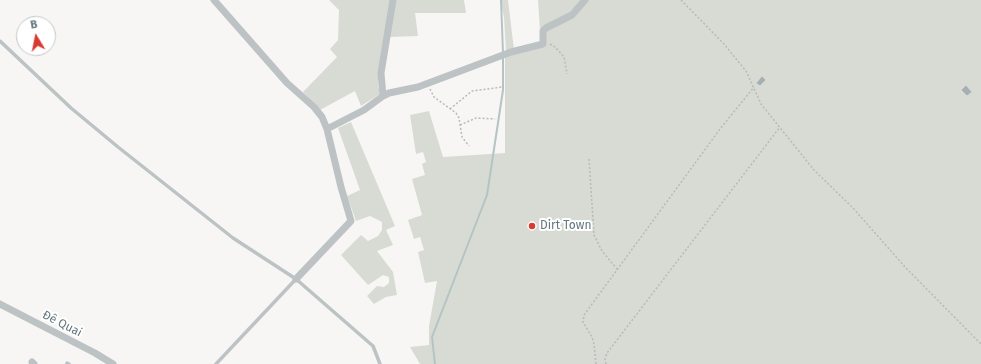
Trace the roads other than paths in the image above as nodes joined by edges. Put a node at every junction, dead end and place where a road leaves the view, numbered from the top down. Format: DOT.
graph roads {
  1 [pos="214,0"];
  2 [pos="393,0"];
  3 [pos="585,0"];
  4 [pos="0,41"];
  5 [pos="383,96"];
  6 [pos="327,129"];
  7 [pos="296,279"];
  8 [pos="0,304"];
  9 [pos="113,364"];
  10 [pos="216,364"];
  11 [pos="380,364"];
  1 -- 6 [label="street"];
  2 -- 5 [label="street"];
  3 -- 5 [label="street"];
  4 -- 7 [label="lane"];
  5 -- 6 [label="street"];
  6 -- 7 [label="street"];
  7 -- 10 [label="lane"];
  7 -- 11 [label="lane"];
  8 -- 9 [label="street, Đê Quai"];
}
